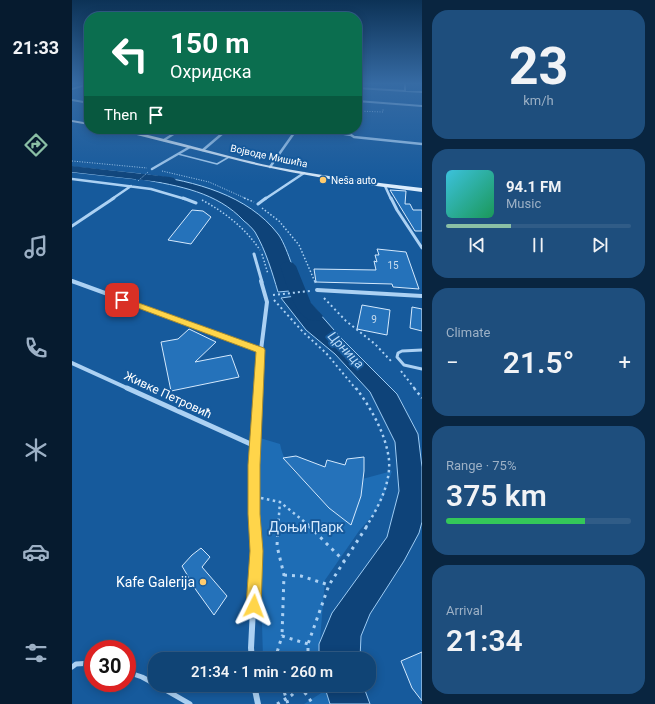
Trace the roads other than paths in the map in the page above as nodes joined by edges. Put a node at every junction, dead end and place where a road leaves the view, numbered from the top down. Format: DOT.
graph roads {
  1 [pos="72,121"];
  2 [pos="84,123"];
  3 [pos="143,134"];
  4 [pos="174,134"];
  5 [pos="222,134"];
  6 [pos="293,134"];
  7 [pos="344,134"];
  8 [pos="351,135"];
  9 [pos="164,140"];
  10 [pos="422,144"];
  11 [pos="190,147"];
  12 [pos="203,150"];
  13 [pos="178,154"];
  14 [pos="229,157"];
  15 [pos="270,167"];
  16 [pos="152,169"];
  17 [pos="304,173"];
  18 [pos="72,179"];
  19 [pos="136,182"];
  20 [pos="132,186"];
  21 [pos="385,186"];
  22 [pos="422,190"];
  23 [pos="196,203"];
  24 [pos="258,204"];
  25 [pos="72,226"];
  26 [pos="422,248"];
  27 [pos="254,254"];
  28 [pos="72,281"];
  29 [pos="317,290"];
  30 [pos="422,296"];
  31 [pos="261,350"];
  32 [pos="422,350"];
  33 [pos="72,363"];
  34 [pos="422,369"];
  35 [pos="255,446"];
  36 [pos="251,652"];
  37 [pos="84,664"];
  38 [pos="72,667"];
  39 [pos="136,676"];
  40 [pos="148,681"];
  41 [pos="170,692"];
  42 [pos="255,692"];
  43 [pos="190,704"];
  44 [pos="258,704"];
  1 -- 2 [label="main road"];
  3 -- 9 [label="main road, Војводе Мишића"];
  4 -- 9 [label="street"];
  5 -- 12 [label="street"];
  6 -- 15 [label="street"];
  7 -- 8 [label="street"];
  8 -- 10 [label="street"];
  9 -- 11 [label="main road, Војводе Мишића"];
  11 -- 12 [label="main road, Војводе Мишића"];
  11 -- 13 [label="street"];
  12 -- 14 [label="main road, Војводе Мишића"];
  13 -- 14 [label="lane"];
  13 -- 16 [label="street"];
  14 -- 15 [label="main road, Војводе Мишића"];
  15 -- 17 [label="main road, Војводе Мишића"];
  17 -- 21 [label="main road, Војводе Мишића"];
  17 -- 24 [label="street"];
  18 -- 20 [label="street"];
  19 -- 20 [label="street"];
  20 -- 23 [label="street"];
  20 -- 25 [label="street"];
  21 -- 22 [label="main road, Војводе Мишића"];
  21 -- 26 [label="street"];
  27 -- 31 [label="street"];
  28 -- 31 [label="street"];
  29 -- 30 [label="street"];
  31 -- 35 [label="street"];
  32 -- 34 [label="lane"];
  33 -- 35 [label="street, Живке Петровић"];
  35 -- 36 [label="street"];
  37 -- 38 [label="lane"];
  39 -- 40 [label="lane"];
  41 -- 43 [label="lane"];
  42 -- 44 [label="street"];
}
